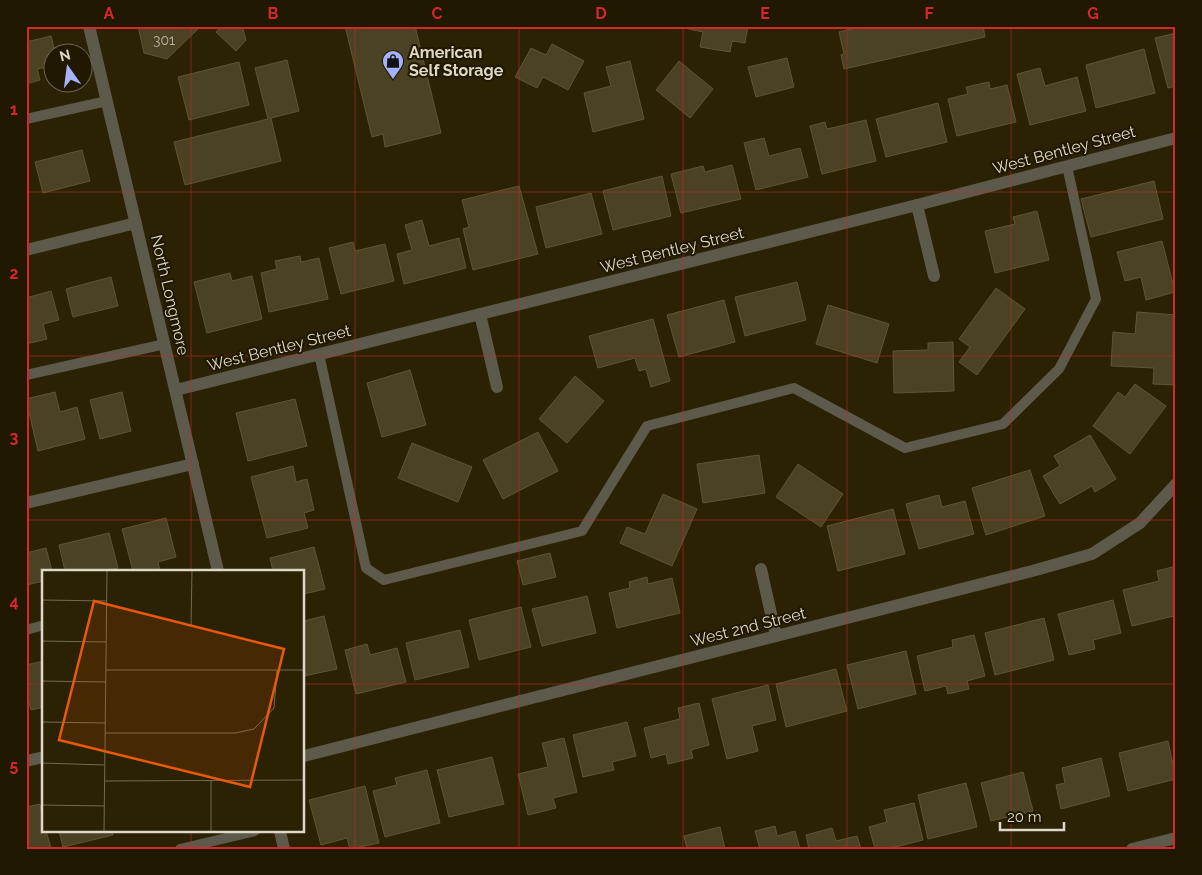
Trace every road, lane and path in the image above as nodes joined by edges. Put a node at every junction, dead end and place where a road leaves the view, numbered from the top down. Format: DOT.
graph roads {
  1 [pos="89,26"];
  2 [pos="107,101"];
  3 [pos="26,119"];
  4 [pos="1176,138"];
  5 [pos="1067,166"];
  6 [pos="917,205"];
  7 [pos="136,223"];
  8 [pos="26,250"];
  9 [pos="934,276"];
  10 [pos="480,314"];
  11 [pos="165,344"];
  12 [pos="319,354"];
  13 [pos="26,375"];
  14 [pos="497,387"];
  15 [pos="176,390"];
  16 [pos="193,464"];
  17 [pos="1176,484"];
  18 [pos="26,503"];
  19 [pos="761,569"];
  20 [pos="218,570"];
  21 [pos="42,626"];
  22 [pos="26,630"];
  23 [pos="776,636"];
  24 [pos="305,756"];
  25 [pos="42,757"];
  26 [pos="26,761"];
  27 [pos="251,832"];
  28 [pos="280,832"];
  29 [pos="1176,838"];
  30 [pos="180,849"];
  31 [pos="284,849"];
  32 [pos="1132,849"];
  1 -- 2 [label="street, North Longmore"];
  2 -- 3 [label="lane"];
  2 -- 7 [label="street, North Longmore"];
  4 -- 5 [label="street, West Bentley Street"];
  5 -- 6 [label="street, West Bentley Street"];
  5 -- 12 [label="lane"];
  6 -- 9 [label="street"];
  6 -- 10 [label="street, West Bentley Street"];
  7 -- 8 [label="street"];
  7 -- 11 [label="street, North Longmore"];
  10 -- 12 [label="street, West Bentley Street"];
  10 -- 14 [label="street"];
  11 -- 13 [label="lane"];
  11 -- 15 [label="street, North Longmore"];
  12 -- 15 [label="street, West Bentley Street"];
  15 -- 16 [label="street, North Longmore"];
  16 -- 18 [label="street"];
  16 -- 20 [label="street, North Longmore"];
  17 -- 23 [label="street, West 2nd Street"];
  19 -- 23 [label="street"];
  21 -- 22 [label="lane"];
  23 -- 24 [label="street, West 2nd Street"];
  25 -- 26 [label="street"];
  27 -- 30 [label="lane"];
  28 -- 31 [label="street"];
  29 -- 32 [label="street"];
}
